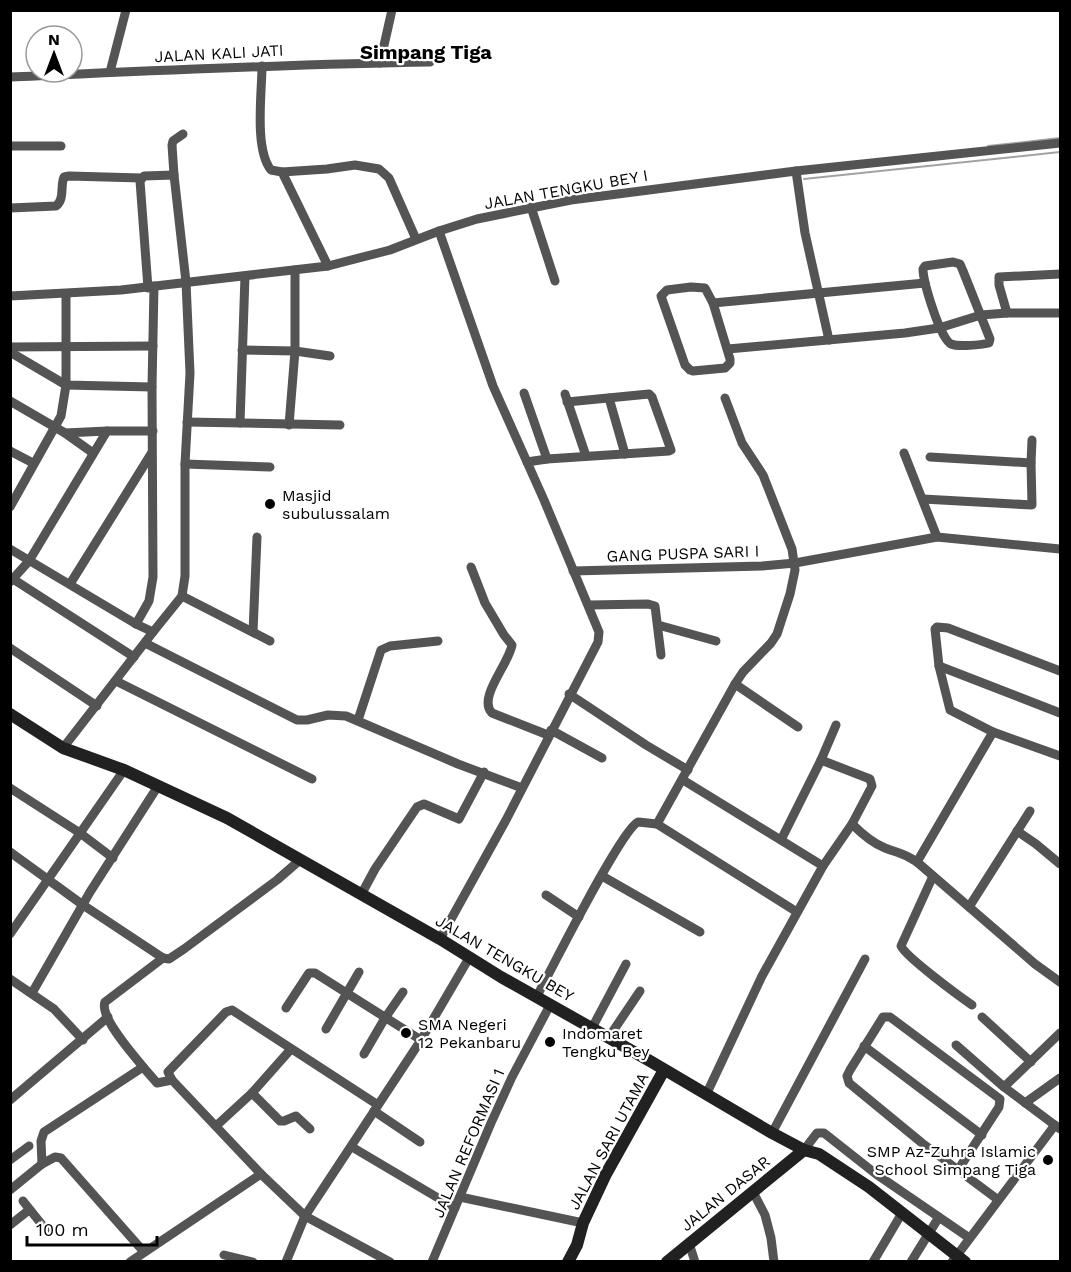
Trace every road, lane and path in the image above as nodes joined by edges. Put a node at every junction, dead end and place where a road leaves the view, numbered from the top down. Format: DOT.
graph roads {
  1 [pos="126,10"];
  2 [pos="392,10"];
  3 [pos="430,62"];
  4 [pos="380,63"];
  5 [pos="262,66"];
  6 [pos="110,72"];
  7 [pos="10,76"];
  8 [pos="183,134"];
  9 [pos="1060,143"];
  10 [pos="10,146"];
  11 [pos="61,146"];
  12 [pos="796,171"];
  13 [pos="282,172"];
  14 [pos="174,175"];
  15 [pos="141,178"];
  16 [pos="531,207"];
  17 [pos="10,208"];
  18 [pos="439,231"];
  19 [pos="416,239"];
  20 [pos="328,266"];
  21 [pos="294,270"];
  22 [pos="1060,274"];
  23 [pos="244,276"];
  24 [pos="555,281"];
  25 [pos="186,282"];
  26 [pos="925,283"];
  27 [pos="151,287"];
  28 [pos="817,292"];
  29 [pos="66,294"];
  30 [pos="10,296"];
  31 [pos="713,303"];
  32 [pos="1007,313"];
  33 [pos="1060,313"];
  34 [pos="981,315"];
  35 [pos="939,328"];
  36 [pos="829,340"];
  37 [pos="65,346"];
  38 [pos="153,346"];
  39 [pos="10,347"];
  40 [pos="728,349"];
  41 [pos="242,350"];
  42 [pos="295,351"];
  43 [pos="10,352"];
  44 [pos="330,356"];
  45 [pos="66,386"];
  46 [pos="152,387"];
  47 [pos="524,393"];
  48 [pos="609,398"];
  49 [pos="725,398"];
  50 [pos="10,401"];
  51 [pos="187,422"];
  52 [pos="240,423"];
  53 [pos="340,425"];
  54 [pos="289,426"];
  55 [pos="55,428"];
  56 [pos="107,430"];
  57 [pos="153,431"];
  58 [pos="65,433"];
  59 [pos="1032,440"];
  60 [pos="10,451"];
  61 [pos="93,453"];
  62 [pos="152,453"];
  63 [pos="904,453"];
  64 [pos="626,454"];
  65 [pos="586,456"];
  66 [pos="930,457"];
  67 [pos="547,459"];
  68 [pos="527,462"];
  69 [pos="33,463"];
  70 [pos="1031,463"];
  71 [pos="185,464"];
  72 [pos="270,467"];
  73 [pos="922,499"];
  74 [pos="12,502"];
  75 [pos="256,537"];
  76 [pos="937,537"];
  77 [pos="10,549"];
  78 [pos="1060,549"];
  79 [pos="29,561"];
  80 [pos="795,563"];
  81 [pos="471,567"];
  82 [pos="573,571"];
  83 [pos="12,581"];
  84 [pos="70,584"];
  85 [pos="183,596"];
  86 [pos="589,605"];
  87 [pos="136,624"];
  88 [pos="658,625"];
  89 [pos="153,632"];
  90 [pos="253,632"];
  91 [pos="270,641"];
  92 [pos="438,641"];
  93 [pos="716,641"];
  94 [pos="145,643"];
  95 [pos="10,648"];
  96 [pos="661,655"];
  97 [pos="134,657"];
  98 [pos="939,666"];
  99 [pos="1060,671"];
  100 [pos="116,681"];
  101 [pos="735,684"];
  102 [pos="569,694"];
  103 [pos="97,706"];
  104 [pos="1060,713"];
  105 [pos="10,714"];
  106 [pos="358,720"];
  107 [pos="836,724"];
  108 [pos="798,727"];
  109 [pos="993,732"];
  110 [pos="550,733"];
  111 [pos="63,748"];
  112 [pos="1060,756"];
  113 [pos="602,758"];
  114 [pos="821,760"];
  115 [pos="124,770"];
  116 [pos="688,770"];
  117 [pos="484,772"];
  118 [pos="312,779"];
  119 [pos="683,780"];
  120 [pos="158,786"];
  121 [pos="10,788"];
  122 [pos="522,788"];
  123 [pos="1030,811"];
  124 [pos="657,824"];
  125 [pos="852,824"];
  126 [pos="1017,831"];
  127 [pos="80,833"];
  128 [pos="782,840"];
  129 [pos="10,852"];
  130 [pos="113,858"];
  131 [pos="300,860"];
  132 [pos="917,862"];
  133 [pos="1060,864"];
  134 [pos="823,866"];
  135 [pos="602,876"];
  136 [pos="933,876"];
  137 [pos="49,879"];
  138 [pos="361,895"];
  139 [pos="546,895"];
  140 [pos="83,905"];
  141 [pos="969,908"];
  142 [pos="797,912"];
  143 [pos="579,917"];
  144 [pos="700,932"];
  145 [pos="10,934"];
  146 [pos="440,939"];
  147 [pos="163,958"];
  148 [pos="469,958"];
  149 [pos="865,959"];
  150 [pos="626,964"];
  151 [pos="359,972"];
  152 [pos="10,979"];
  153 [pos="1060,980"];
  154 [pos="640,991"];
  155 [pos="403,992"];
  156 [pos="32,993"];
  157 [pos="347,994"];
  158 [pos="537,996"];
  159 [pos="550,1005"];
  160 [pos="972,1005"];
  161 [pos="286,1008"];
  162 [pos="108,1017"];
  163 [pos="982,1017"];
  164 [pos="385,1018"];
  165 [pos="592,1028"];
  166 [pos="326,1029"];
  167 [pos="1060,1033"];
  168 [pos="609,1037"];
  169 [pos="82,1040"];
  170 [pos="421,1040"];
  171 [pos="956,1045"];
  172 [pos="864,1046"];
  173 [pos="291,1049"];
  174 [pos="364,1054"];
  175 [pos="1031,1062"];
  176 [pos="143,1067"];
  177 [pos="664,1070"];
  178 [pos="1060,1078"];
  179 [pos="172,1080"];
  180 [pos="1004,1087"];
  181 [pos="252,1093"];
  182 [pos="706,1095"];
  183 [pos="10,1100"];
  184 [pos="1025,1103"];
  185 [pos="376,1108"];
  186 [pos="216,1126"];
  187 [pos="1059,1128"];
  188 [pos="310,1129"];
  189 [pos="772,1133"];
  190 [pos="982,1135"];
  191 [pos="420,1142"];
  192 [pos="29,1146"];
  193 [pos="352,1147"];
  194 [pos="804,1150"];
  195 [pos="10,1161"];
  196 [pos="42,1164"];
  197 [pos="958,1170"];
  198 [pos="261,1174"];
  199 [pos="10,1190"];
  200 [pos="753,1192"];
  201 [pos="460,1197"];
  202 [pos="997,1199"];
  203 [pos="23,1201"];
  204 [pos="455,1208"];
  205 [pos="29,1210"];
  206 [pos="902,1213"];
  207 [pos="305,1216"];
  208 [pos="939,1217"];
  209 [pos="583,1223"];
  210 [pos="10,1225"];
  211 [pos="47,1231"];
  212 [pos="928,1234"];
  213 [pos="968,1237"];
  214 [pos="689,1243"];
  215 [pos="144,1252"];
  216 [pos="224,1255"];
  217 [pos="958,1259"];
  218 [pos="130,1262"];
  219 [pos="253,1262"];
  220 [pos="286,1262"];
  221 [pos="390,1262"];
  222 [pos="432,1262"];
  223 [pos="568,1262"];
  224 [pos="667,1262"];
  225 [pos="695,1262"];
  226 [pos="774,1262"];
  227 [pos="873,1262"];
  228 [pos="910,1262"];
  1 -- 6 [label="street"];
  2 -- 4 [label="street"];
  3 -- 4 [label="street, JALAN KALI JATI"];
  4 -- 5 [label="street, JALAN KALI JATI"];
  5 -- 6 [label="street, JALAN KALI JATI"];
  5 -- 13 [label="street"];
  6 -- 7 [label="street, JALAN KALI JATI"];
  8 -- 14 [label="street"];
  9 -- 12 [label="street, JALAN TENGKU BEY I"];
  10 -- 11 [label="street"];
  12 -- 16 [label="street, JALAN TENGKU BEY I"];
  12 -- 28 [label="street"];
  13 -- 19 [label="street"];
  13 -- 20 [label="street"];
  14 -- 15 [label="street"];
  14 -- 25 [label="street"];
  15 -- 17 [label="street"];
  15 -- 27 [label="street"];
  16 -- 18 [label="street, JALAN TENGKU BEY I"];
  16 -- 24 [label="street"];
  18 -- 19 [label="street, JALAN TENGKU BEY I"];
  18 -- 68 [label="street"];
  19 -- 20 [label="street, JALAN TENGKU BEY I"];
  20 -- 21 [label="street, JALAN TENGKU BEY I"];
  21 -- 23 [label="street, JALAN TENGKU BEY I"];
  21 -- 42 [label="street"];
  22 -- 32 [label="street"];
  23 -- 25 [label="street, JALAN TENGKU BEY I"];
  23 -- 41 [label="street"];
  25 -- 27 [label="street, JALAN TENGKU BEY I"];
  25 -- 51 [label="street"];
  26 -- 28 [label="street"];
  26 -- 34 [label="street"];
  26 -- 35 [label="street"];
  27 -- 29 [label="street, JALAN TENGKU BEY I"];
  27 -- 38 [label="street"];
  28 -- 31 [label="street"];
  28 -- 36 [label="street"];
  29 -- 30 [label="street, JALAN TENGKU BEY I"];
  29 -- 37 [label="street"];
  31 -- 40 [label="street"];
  31 -- 40 [label="street"];
  32 -- 33 [label="street"];
  32 -- 34 [label="street"];
  34 -- 35 [label="street"];
  34 -- 35 [label="street"];
  35 -- 36 [label="street"];
  36 -- 40 [label="street"];
  37 -- 38 [label="street"];
  37 -- 39 [label="street"];
  37 -- 45 [label="street"];
  38 -- 46 [label="street"];
  41 -- 42 [label="street"];
  41 -- 52 [label="street"];
  42 -- 44 [label="street"];
  42 -- 54 [label="street"];
  43 -- 45 [label="street"];
  45 -- 46 [label="street"];
  45 -- 55 [label="street"];
  46 -- 57 [label="street"];
  47 -- 67 [label="street"];
  48 -- 64 [label="street"];
  48 -- 64 [label="street"];
  48 -- 65 [label="street"];
  49 -- 80 [label="street"];
  50 -- 55 [label="street"];
  51 -- 52 [label="street"];
  51 -- 71 [label="street"];
  52 -- 54 [label="street"];
  53 -- 54 [label="street"];
  55 -- 58 [label="street"];
  55 -- 69 [label="street"];
  56 -- 57 [label="street"];
  56 -- 58 [label="street"];
  56 -- 61 [label="street"];
  57 -- 62 [label="street"];
  58 -- 61 [label="street"];
  59 -- 70 [label="street"];
  60 -- 69 [label="street"];
  61 -- 79 [label="street"];
  62 -- 84 [label="street"];
  62 -- 87 [label="street"];
  63 -- 73 [label="street"];
  64 -- 65 [label="street"];
  65 -- 67 [label="street"];
  66 -- 70 [label="street"];
  67 -- 68 [label="street"];
  68 -- 82 [label="street"];
  69 -- 74 [label="street"];
  70 -- 73 [label="street"];
  71 -- 72 [label="street"];
  71 -- 85 [label="street"];
  73 -- 76 [label="street"];
  75 -- 90 [label="street"];
  76 -- 78 [label="street, GANG PUSPA SARI I"];
  76 -- 80 [label="street, GANG PUSPA SARI I"];
  77 -- 79 [label="street"];
  79 -- 83 [label="street"];
  79 -- 84 [label="street"];
  80 -- 82 [label="street, GANG PUSPA SARI I"];
  80 -- 101 [label="street"];
  81 -- 110 [label="street"];
  82 -- 86 [label="street"];
  83 -- 97 [label="street"];
  84 -- 87 [label="street"];
  85 -- 89 [label="street"];
  85 -- 90 [label="street"];
  86 -- 88 [label="street"];
  86 -- 102 [label="street"];
  87 -- 89 [label="street"];
  88 -- 93 [label="street"];
  88 -- 96 [label="street"];
  89 -- 94 [label="street"];
  90 -- 91 [label="street"];
  92 -- 106 [label="street"];
  94 -- 97 [label="street"];
  94 -- 106 [label="street"];
  95 -- 103 [label="street"];
  97 -- 100 [label="street"];
  98 -- 99 [label="street"];
  98 -- 104 [label="street"];
  98 -- 109 [label="street"];
  100 -- 103 [label="street"];
  100 -- 118 [label="street"];
  101 -- 108 [label="street"];
  101 -- 116 [label="street"];
  102 -- 110 [label="street"];
  102 -- 116 [label="street"];
  103 -- 111 [label="street"];
  105 -- 111 [label="main road, JALAN TENGKU BEY"];
  106 -- 117 [label="street"];
  107 -- 114 [label="street"];
  109 -- 112 [label="street"];
  109 -- 132 [label="street"];
  110 -- 113 [label="street"];
  110 -- 122 [label="street"];
  111 -- 115 [label="main road, JALAN TENGKU BEY"];
  114 -- 125 [label="street"];
  114 -- 128 [label="street"];
  115 -- 120 [label="main road, JALAN TENGKU BEY"];
  115 -- 127 [label="street"];
  116 -- 119 [label="street"];
  117 -- 122 [label="street"];
  117 -- 138 [label="street"];
  119 -- 124 [label="street"];
  119 -- 128 [label="street"];
  120 -- 130 [label="street"];
  120 -- 131 [label="main road, JALAN TENGKU BEY"];
  121 -- 127 [label="street"];
  122 -- 146 [label="street"];
  123 -- 126 [label="street"];
  124 -- 135 [label="street"];
  124 -- 142 [label="street"];
  125 -- 132 [label="street"];
  125 -- 134 [label="street"];
  126 -- 133 [label="street"];
  126 -- 141 [label="street"];
  127 -- 130 [label="street"];
  127 -- 137 [label="street"];
  128 -- 134 [label="street"];
  129 -- 137 [label="street"];
  130 -- 140 [label="street"];
  131 -- 138 [label="main road, JALAN TENGKU BEY"];
  131 -- 147 [label="street"];
  132 -- 136 [label="street"];
  134 -- 142 [label="street"];
  135 -- 143 [label="street"];
  135 -- 144 [label="street"];
  136 -- 141 [label="street"];
  136 -- 160 [label="street"];
  137 -- 140 [label="street"];
  137 -- 145 [label="street"];
  138 -- 146 [label="main road, JALAN TENGKU BEY"];
  139 -- 143 [label="street"];
  140 -- 147 [label="street"];
  140 -- 156 [label="street"];
  141 -- 153 [label="street"];
  142 -- 182 [label="street"];
  143 -- 158 [label="street"];
  146 -- 148 [label="main road, JALAN TENGKU BEY"];
  147 -- 162 [label="street"];
  148 -- 158 [label="main road, JALAN TENGKU BEY"];
  148 -- 170 [label="street"];
  149 -- 189 [label="street"];
  150 -- 165 [label="street"];
  151 -- 157 [label="street"];
  152 -- 156 [label="street"];
  154 -- 168 [label="street"];
  155 -- 164 [label="street"];
  156 -- 169 [label="street"];
  157 -- 161 [label="street"];
  157 -- 164 [label="street"];
  157 -- 166 [label="street"];
  158 -- 159 [label="main road, JALAN TENGKU BEY"];
  159 -- 165 [label="main road, JALAN TENGKU BEY"];
  159 -- 201 [label="street, JALAN REFORMASI 1"];
  162 -- 169 [label="street"];
  162 -- 176 [label="street"];
  163 -- 175 [label="street"];
  164 -- 170 [label="street"];
  164 -- 174 [label="street"];
  165 -- 168 [label="main road, JALAN TENGKU BEY"];
  167 -- 175 [label="street"];
  168 -- 177 [label="main road, JALAN TENGKU BEY"];
  169 -- 183 [label="street"];
  170 -- 185 [label="street"];
  171 -- 180 [label="street"];
  172 -- 190 [label="street"];
  172 -- 190 [label="street"];
  172 -- 197 [label="street"];
  173 -- 179 [label="street"];
  173 -- 181 [label="street"];
  173 -- 185 [label="street"];
  175 -- 180 [label="street"];
  176 -- 179 [label="street"];
  176 -- 196 [label="street"];
  177 -- 182 [label="main road, JALAN TENGKU BEY"];
  177 -- 209 [label="main road, JALAN SARI UTAMA"];
  178 -- 184 [label="street"];
  179 -- 186 [label="street"];
  180 -- 184 [label="street"];
  181 -- 186 [label="street"];
  181 -- 188 [label="street"];
  182 -- 189 [label="main road, JALAN TENGKU BEY"];
  184 -- 187 [label="street"];
  185 -- 191 [label="street"];
  185 -- 193 [label="street"];
  186 -- 198 [label="street"];
  187 -- 202 [label="street"];
  189 -- 194 [label="main road, JALAN TENGKU BEY"];
  190 -- 197 [label="street"];
  192 -- 195 [label="street"];
  193 -- 204 [label="street"];
  193 -- 207 [label="street"];
  194 -- 200 [label="main road, JALAN DASAR"];
  194 -- 206 [label="main road, JALAN TENGKU BEY"];
  194 -- 208 [label="street"];
  196 -- 199 [label="street"];
  196 -- 215 [label="street"];
  197 -- 202 [label="street"];
  198 -- 207 [label="street"];
  198 -- 215 [label="street"];
  200 -- 214 [label="main road, JALAN DASAR"];
  200 -- 226 [label="street"];
  201 -- 204 [label="street, JALAN REFORMASI 1"];
  201 -- 209 [label="street"];
  202 -- 213 [label="street"];
  203 -- 205 [label="street"];
  204 -- 222 [label="street, JALAN REFORMASI 1"];
  205 -- 210 [label="street"];
  205 -- 211 [label="street"];
  206 -- 212 [label="main road, JALAN TENGKU BEY"];
  206 -- 227 [label="street"];
  207 -- 220 [label="street"];
  207 -- 221 [label="street"];
  208 -- 212 [label="street"];
  208 -- 213 [label="street"];
  209 -- 223 [label="main road, JALAN SARI UTAMA"];
  212 -- 217 [label="main road, JALAN TENGKU BEY"];
  212 -- 228 [label="street"];
  213 -- 217 [label="street"];
  214 -- 224 [label="main road, JALAN DASAR"];
  214 -- 225 [label="street"];
  215 -- 218 [label="street"];
  216 -- 219 [label="street"];
}
